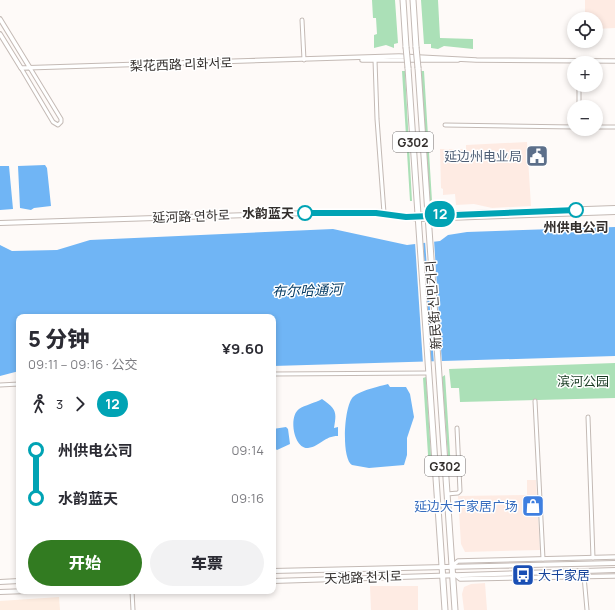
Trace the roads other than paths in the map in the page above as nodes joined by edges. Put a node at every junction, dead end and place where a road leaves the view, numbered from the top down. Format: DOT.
graph roads {
  1 [pos="404,0"];
  2 [pos="413,0"];
  3 [pos="0,19"];
  4 [pos="302,20"];
  5 [pos="0,34"];
  6 [pos="341,59"];
  7 [pos="304,60"];
  8 [pos="375,60"];
  9 [pos="476,60"];
  10 [pos="603,61"];
  11 [pos="615,61"];
  12 [pos="567,62"];
  13 [pos="21,68"];
  14 [pos="30,68"];
  15 [pos="445,125"];
  16 [pos="567,127"];
  17 [pos="603,127"];
  18 [pos="615,127"];
  19 [pos="615,208"];
  20 [pos="615,212"];
  21 [pos="384,214"];
  22 [pos="419,217"];
  23 [pos="427,217"];
  24 [pos="0,223"];
  25 [pos="276,374"];
  26 [pos="429,374"];
  27 [pos="438,375"];
  28 [pos="0,384"];
  29 [pos="16,384"];
  30 [pos="535,401"];
  31 [pos="588,417"];
  32 [pos="457,428"];
  33 [pos="447,494"];
  34 [pos="615,557"];
  35 [pos="594,558"];
  36 [pos="543,559"];
  37 [pos="615,563"];
  38 [pos="452,566"];
  39 [pos="441,567"];
  40 [pos="615,570"];
  41 [pos="276,571"];
  42 [pos="442,574"];
  43 [pos="453,574"];
  44 [pos="584,576"];
  45 [pos="615,576"];
  46 [pos="16,581"];
  47 [pos="276,581"];
  48 [pos="0,582"];
  49 [pos="16,591"];
  50 [pos="0,592"];
  51 [pos="132,594"];
  52 [pos="133,610"];
  53 [pos="445,610"];
  54 [pos="455,610"];
  55 [pos="587,610"];
  1 -- 22 [label="highway, 新民街 신민거리 / G302, bridge"];
  2 -- 23 [label="highway, 新民街 신민거리 / G302, bridge"];
  3 -- 14 [label="street"];
  4 -- 7 [label="street"];
  5 -- 13 [label="street"];
  6 -- 7 [label="street, 梨花西路 리화서로"];
  6 -- 8 [label="street, 梨花西路 리화서로"];
  6 -- 9 [label="street, 梨花西路 리화서로"];
  7 -- 14 [label="street, 梨花西路 리화서로"];
  8 -- 9 [label="street, 梨花西路 리화서로"];
  8 -- 21 [label="street"];
  9 -- 12 [label="street, 梨花西路 리화서로"];
  10 -- 11 [label="street, 梨花西路 리화서로"];
  13 -- 14 [label="street, 梨花西路 리화서로"];
  13 -- 14 [label="street"];
  15 -- 16 [label="street"];
  17 -- 18 [label="street"];
  19 -- 23 [label="main road, 延河路 연하로"];
  20 -- 23 [label="main road, 延河路 연하로"];
  21 -- 22 [label="main road, 延河路 연하로"];
  21 -- 24 [label="main road, 延河路 연하로"];
  22 -- 23 [label="main road, 延河路 연하로"];
  22 -- 26 [label="highway, 新民街 신민거리 / G302"];
  23 -- 27 [label="highway, 新民街 신민거리 / G302"];
  25 -- 26 [label="street"];
  26 -- 27 [label="highway"];
  26 -- 39 [label="highway, 新民街 신민거리 / G302"];
  27 -- 33 [label="highway, 新民街 신민거리 / G302"];
  28 -- 29 [label="street"];
  30 -- 36 [label="street"];
  31 -- 35 [label="street"];
  32 -- 33 [label="street"];
  33 -- 38 [label="highway, 新民街 신민거리 / G302"];
  34 -- 35 [label="street, 天池路 천지로"];
  35 -- 36 [label="street, 天池路 천지로"];
  36 -- 38 [label="street, 天池路 천지로"];
  37 -- 38 [label="main road, 天池路 천지로"];
  38 -- 39 [label="main road, 天池路 천지로"];
  38 -- 43 [label="highway, 新民街 신민거리 / G302"];
  39 -- 41 [label="main road, 天池路 천지로"];
  39 -- 42 [label="highway, 新民街 신민거리 / G302"];
  40 -- 43 [label="main road, 天池路 천지로"];
  42 -- 43 [label="main road, 天池路 천지로"];
  42 -- 47 [label="main road, 天池路 천지로"];
  42 -- 53 [label="highway, 新民街 신민거리 / G302"];
  43 -- 44 [label="street, 天池路 천지로"];
  43 -- 54 [label="highway, 新民街 신민거리 / G302"];
  44 -- 45 [label="street, 天池路 천지로"];
  44 -- 55 [label="street"];
  46 -- 48 [label="main road"];
  49 -- 50 [label="main road"];
  51 -- 52 [label="street"];
}
